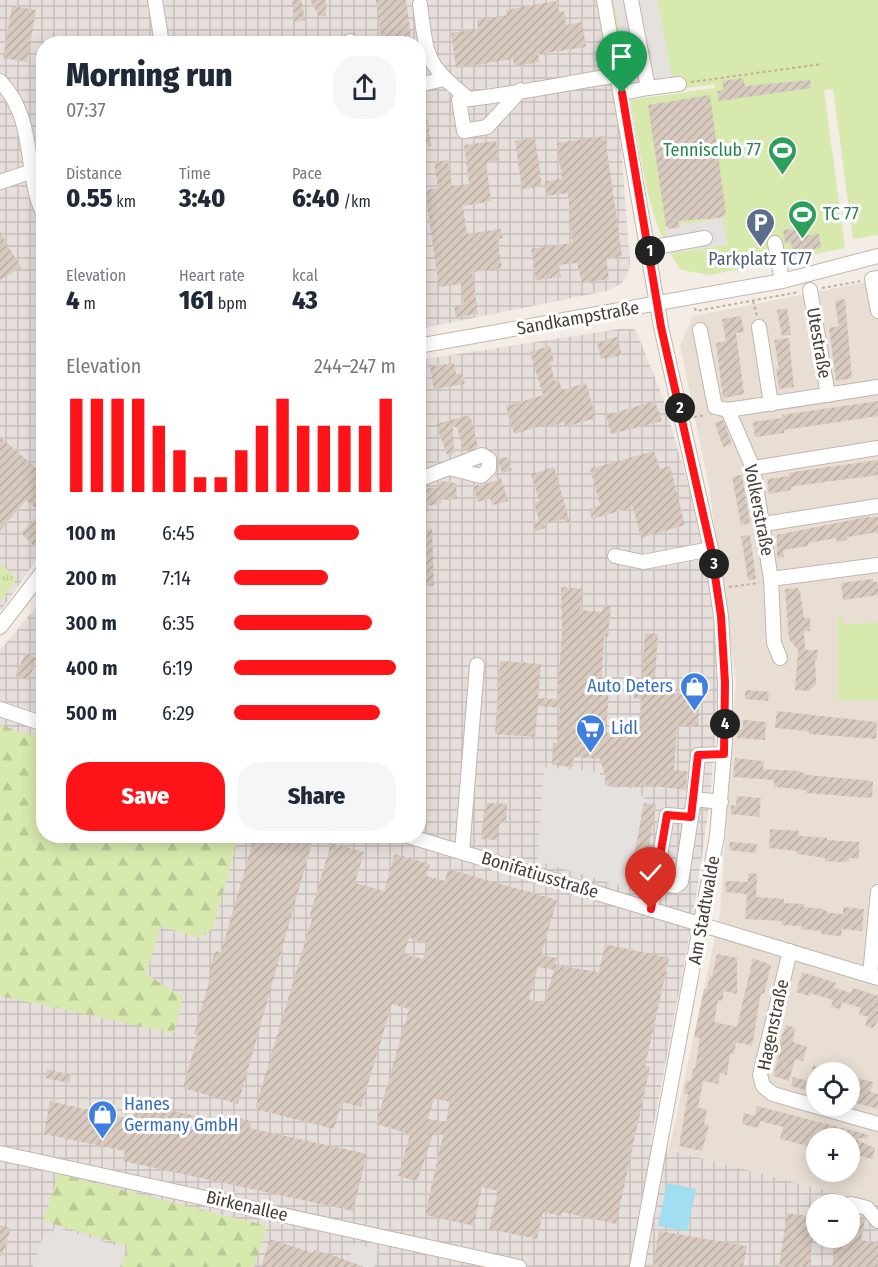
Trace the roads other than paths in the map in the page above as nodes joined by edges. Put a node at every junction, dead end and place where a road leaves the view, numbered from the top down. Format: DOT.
graph roads {
  1 [pos="155,0"];
  2 [pos="604,0"];
  3 [pos="631,0"];
  4 [pos="420,4"];
  5 [pos="161,36"];
  6 [pos="424,36"];
  7 [pos="426,49"];
  8 [pos="619,75"];
  9 [pos="444,79"];
  10 [pos="0,81"];
  11 [pos="426,82"];
  12 [pos="679,84"];
  13 [pos="648,88"];
  14 [pos="521,90"];
  15 [pos="622,93"];
  16 [pos="469,99"];
  17 [pos="33,171"];
  18 [pos="0,182"];
  19 [pos="36,192"];
  20 [pos="705,238"];
  21 [pos="775,243"];
  22 [pos="649,248"];
  23 [pos="878,256"];
  24 [pos="875,279"];
  25 [pos="782,281"];
  26 [pos="810,290"];
  27 [pos="657,303"];
  28 [pos="878,311"];
  29 [pos="759,327"];
  30 [pos="700,330"];
  31 [pos="426,345"];
  32 [pos="878,387"];
  33 [pos="828,395"];
  34 [pos="771,404"];
  35 [pos="723,409"];
  36 [pos="878,448"];
  37 [pos="449,468"];
  38 [pos="753,468"];
  39 [pos="426,477"];
  40 [pos="878,506"];
  41 [pos="764,524"];
  42 [pos="711,549"];
  43 [pos="615,556"];
  44 [pos="878,565"];
  45 [pos="36,580"];
  46 [pos="771,580"];
  47 [pos="0,627"];
  48 [pos="780,658"];
  49 [pos="477,665"];
  50 [pos="0,709"];
  51 [pos="36,721"];
  52 [pos="724,754"];
  53 [pos="694,799"];
  54 [pos="721,802"];
  55 [pos="691,817"];
  56 [pos="426,841"];
  57 [pos="462,852"];
  58 [pos="655,882"];
  59 [pos="878,892"];
  60 [pos="651,909"];
  61 [pos="701,924"];
  62 [pos="790,951"];
  63 [pos="874,976"];
  64 [pos="878,1124"];
  65 [pos="0,1153"];
  66 [pos="860,1206"];
  67 [pos="878,1221"];
  68 [pos="493,1264"];
  69 [pos="519,1267"];
  70 [pos="638,1267"];
  1 -- 5 [label="street"];
  2 -- 8 [label="street, Am Stadtwalde"];
  3 -- 13 [label="street"];
  4 -- 6 [label="street"];
  7 -- 9 [label="street"];
  8 -- 14 [label="street"];
  8 -- 15 [label="street, Am Stadtwalde"];
  9 -- 11 [label="street"];
  9 -- 16 [label="street"];
  10 -- 17 [label="street"];
  12 -- 13 [label="street"];
  13 -- 15 [label="street"];
  14 -- 16 [label="street"];
  14 -- 16 [label="street"];
  15 -- 22 [label="street, Am Stadtwalde"];
  17 -- 18 [label="street"];
  17 -- 19 [label="street"];
  20 -- 22 [label="street"];
  21 -- 25 [label="street"];
  22 -- 27 [label="street, Am Stadtwalde"];
  23 -- 25 [label="street, Sandkampstraße"];
  24 -- 28 [label="street"];
  25 -- 27 [label="street, Sandkampstraße"];
  26 -- 33 [label="street, Utestraße"];
  27 -- 31 [label="street, Sandkampstraße"];
  27 -- 42 [label="street, Am Stadtwalde"];
  29 -- 34 [label="street"];
  30 -- 35 [label="street"];
  32 -- 33 [label="street, Utestraße"];
  33 -- 34 [label="street, Utestraße"];
  34 -- 35 [label="street, Utestraße"];
  35 -- 38 [label="street, Volkerstraße"];
  36 -- 38 [label="street"];
  37 -- 39 [label="street"];
  38 -- 41 [label="street, Volkerstraße"];
  40 -- 41 [label="street"];
  41 -- 46 [label="street, Volkerstraße"];
  42 -- 43 [label="street"];
  42 -- 52 [label="street, Am Stadtwalde"];
  44 -- 46 [label="street, Volkerstraße"];
  45 -- 47 [label="street"];
  46 -- 48 [label="street, Volkerstraße"];
  49 -- 57 [label="street"];
  50 -- 51 [label="street"];
  52 -- 53 [label="street"];
  52 -- 54 [label="street, Am Stadtwalde"];
  53 -- 54 [label="street"];
  53 -- 55 [label="street"];
  54 -- 61 [label="street, Am Stadtwalde"];
  55 -- 58 [label="street"];
  55 -- 58 [label="street"];
  56 -- 57 [label="street, Bonifatiusstraße"];
  57 -- 60 [label="street, Bonifatiusstraße"];
  58 -- 60 [label="street"];
  59 -- 63 [label="street"];
  60 -- 61 [label="street, Bonifatiusstraße"];
  61 -- 62 [label="street, Bonifatiusstraße"];
  61 -- 70 [label="street, Am Stadtwalde"];
  62 -- 63 [label="street, Bonifatiusstraße"];
  62 -- 64 [label="street, Hagenstraße"];
  65 -- 68 [label="street, Birkenallee"];
  66 -- 67 [label="street"];
  68 -- 69 [label="street, Birkenallee"];
}
